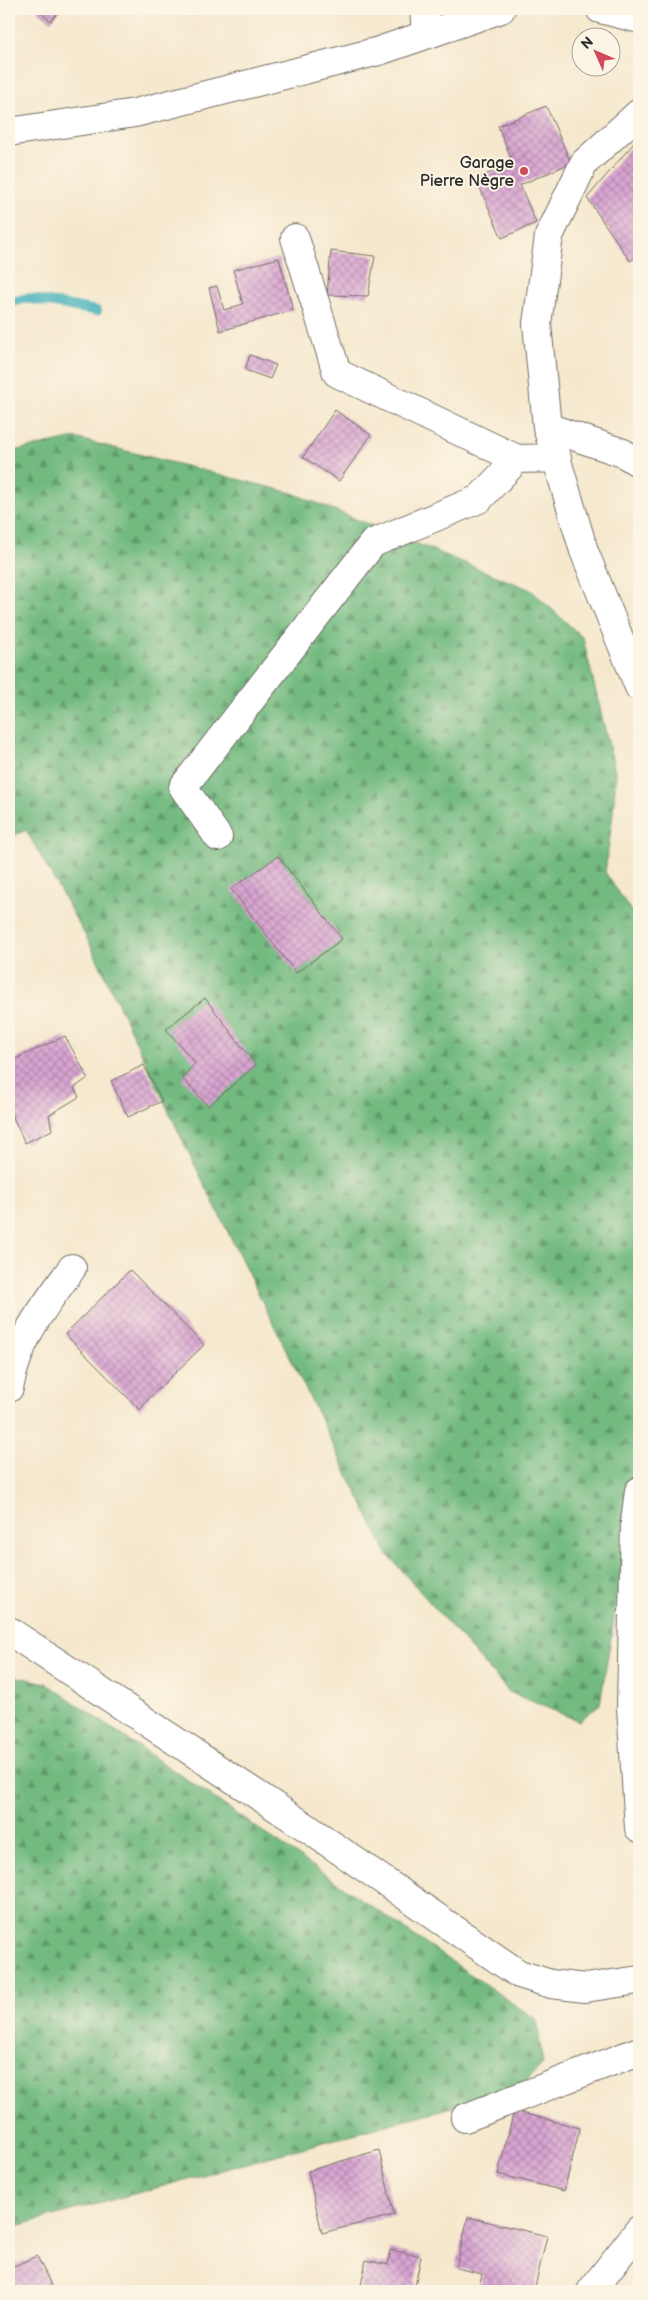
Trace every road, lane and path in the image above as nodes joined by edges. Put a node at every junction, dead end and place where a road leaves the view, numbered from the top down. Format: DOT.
graph roads {
  1 [pos="501,9"];
  2 [pos="600,9"];
  3 [pos="639,19"];
  4 [pos="425,21"];
  5 [pos="639,113"];
  6 [pos="9,132"];
  7 [pos="295,238"];
  8 [pos="547,427"];
  9 [pos="557,458"];
  10 [pos="516,459"];
  11 [pos="639,463"];
  12 [pos="639,687"];
  13 [pos="218,837"];
  14 [pos="72,1268"];
  15 [pos="9,1388"];
  16 [pos="639,1492"];
  17 [pos="9,1630"];
  18 [pos="639,1828"];
  19 [pos="639,1980"];
  20 [pos="639,2051"];
  21 [pos="465,2118"];
  22 [pos="639,2230"];
  23 [pos="592,2291"];
  1 -- 4 [label="street"];
  2 -- 3 [label="street"];
  4 -- 6 [label="street"];
  5 -- 8 [label="street"];
  7 -- 10 [label="street"];
  8 -- 9 [label="street"];
  8 -- 11 [label="street"];
  9 -- 10 [label="street"];
  9 -- 12 [label="street"];
  10 -- 13 [label="street"];
  14 -- 15 [label="street"];
  16 -- 18 [label="street"];
  17 -- 19 [label="street"];
  20 -- 21 [label="street"];
  22 -- 23 [label="street"];
}
